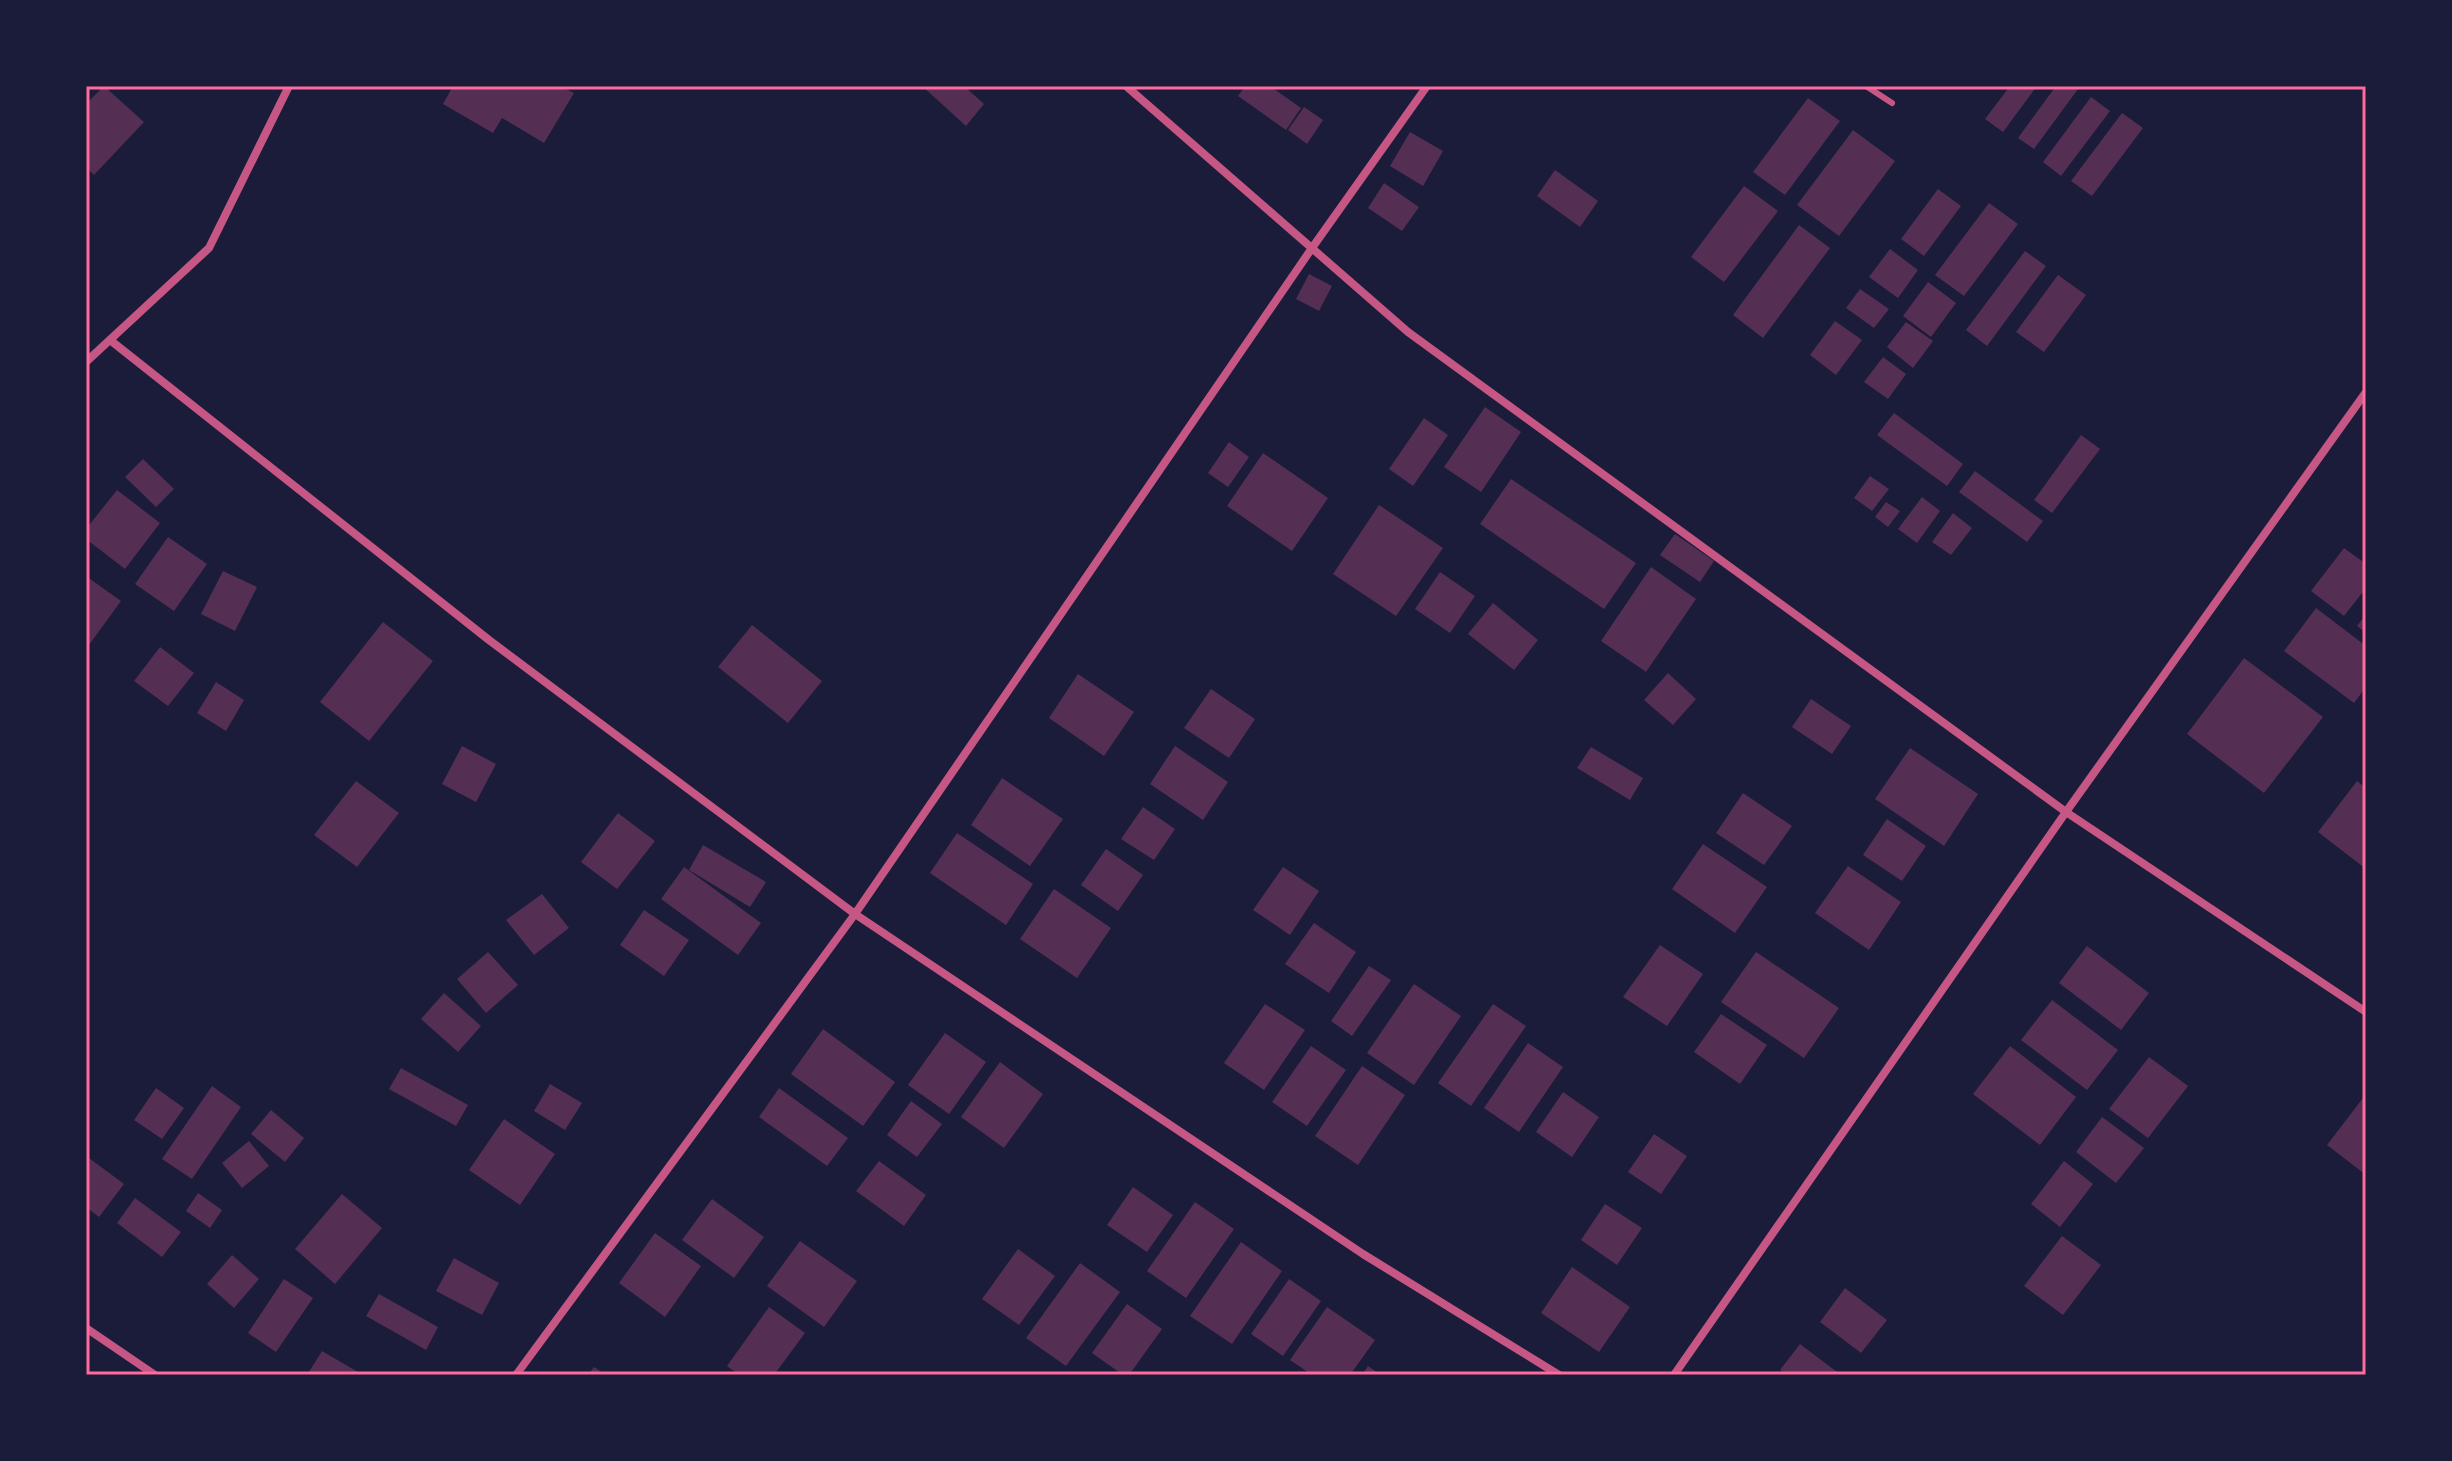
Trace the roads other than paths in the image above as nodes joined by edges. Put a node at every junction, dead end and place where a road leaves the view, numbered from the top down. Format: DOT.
graph roads {
  1 [pos="289,86"];
  2 [pos="1126,86"];
  3 [pos="1427,86"];
  4 [pos="1866,86"];
  5 [pos="1137,90"];
  6 [pos="1892,103"];
  7 [pos="1312,248"];
  8 [pos="110,340"];
  9 [pos="86,362"];
  10 [pos="2366,392"];
  11 [pos="2066,812"];
  12 [pos="855,914"];
  13 [pos="2366,1012"];
  14 [pos="86,1328"];
  15 [pos="155,1375"];
  16 [pos="516,1375"];
  17 [pos="1559,1375"];
  18 [pos="1674,1375"];
  1 -- 8 [label="street"];
  2 -- 5 [label="street"];
  3 -- 7 [label="street"];
  4 -- 6 [label="lane"];
  5 -- 7 [label="street"];
  7 -- 11 [label="street"];
  7 -- 12 [label="street"];
  8 -- 9 [label="street"];
  8 -- 12 [label="street"];
  10 -- 11 [label="street"];
  11 -- 13 [label="street"];
  11 -- 18 [label="street"];
  12 -- 16 [label="street"];
  12 -- 17 [label="street"];
  14 -- 15 [label="street"];
}
